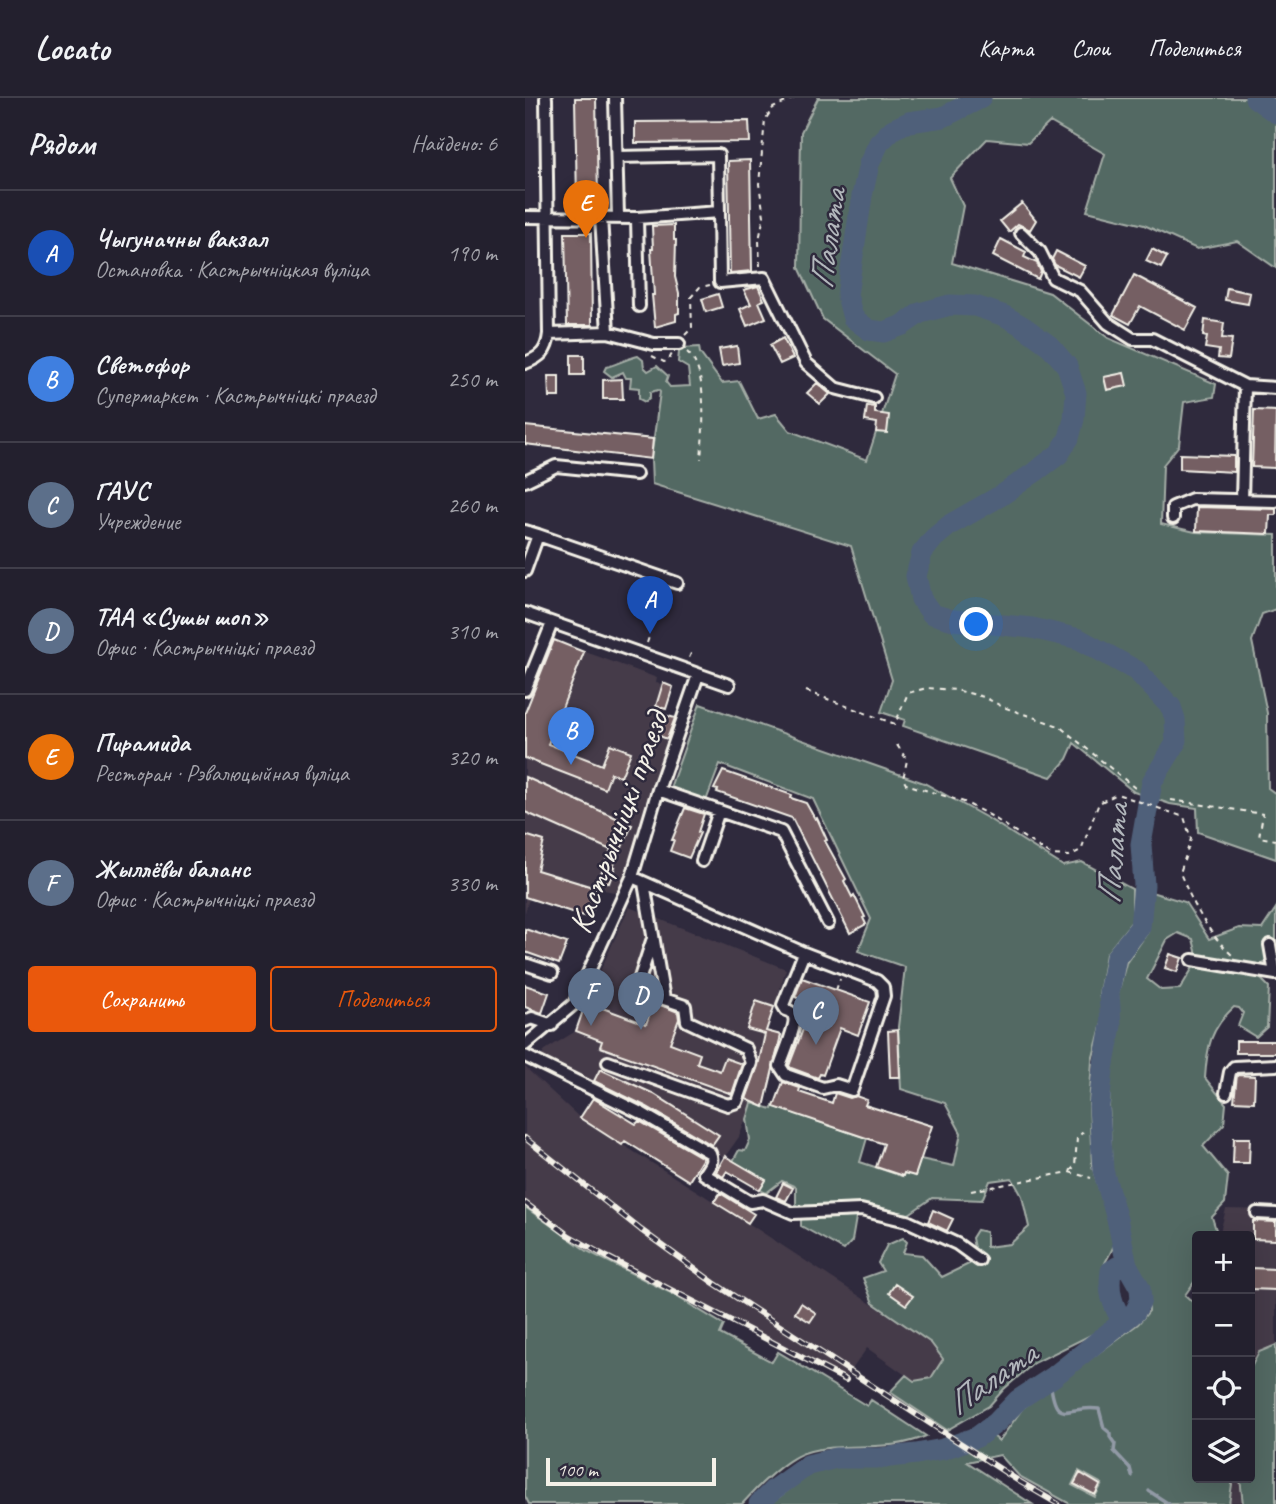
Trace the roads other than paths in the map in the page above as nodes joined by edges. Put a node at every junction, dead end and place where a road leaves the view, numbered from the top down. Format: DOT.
graph roads {
  1 [pos="546,98"];
  2 [pos="615,98"];
  3 [pos="617,156"];
  4 [pos="719,212"];
  5 [pos="525,217"];
  6 [pos="547,217"];
  7 [pos="601,217"];
  8 [pos="618,217"];
  9 [pos="637,218"];
  10 [pos="1021,233"];
  11 [pos="639,306"];
  12 [pos="608,332"];
  13 [pos="549,334"];
  14 [pos="678,344"];
  15 [pos="525,363"];
  16 [pos="1245,386"];
  17 [pos="1276,388"];
  18 [pos="874,398"];
  19 [pos="636,474"];
  20 [pos="525,481"];
  21 [pos="1242,500"];
  22 [pos="1276,501"];
  23 [pos="1173,518"];
  24 [pos="525,531"];
  25 [pos="538,535"];
  26 [pos="525,571"];
  27 [pos="677,583"];
  28 [pos="525,613"];
  29 [pos="552,623"];
  30 [pos="698,675"];
  31 [pos="729,685"];
  32 [pos="525,690"];
  33 [pos="659,790"];
  34 [pos="719,811"];
  35 [pos="702,862"];
  36 [pos="632,877"];
  37 [pos="644,883"];
  38 [pos="828,923"];
  39 [pos="653,938"];
  40 [pos="1270,945"];
  41 [pos="804,953"];
  42 [pos="1192,960"];
  43 [pos="525,964"];
  44 [pos="552,973"];
  45 [pos="1275,974"];
  46 [pos="632,1002"];
  47 [pos="525,1021"];
  48 [pos="552,1024"];
  49 [pos="525,1045"];
  50 [pos="525,1056"];
  51 [pos="608,1062"];
  52 [pos="1276,1065"];
  53 [pos="1226,1093"];
  54 [pos="1257,1213"];
  55 [pos="1276,1214"];
  56 [pos="978,1260"];
  1 -- 6 [label="street"];
  2 -- 3 [label="street"];
  3 -- 4 [label="street"];
  3 -- 8 [label="street"];
  4 -- 9 [label="street"];
  4 -- 18 [label="street"];
  5 -- 6 [label="street"];
  6 -- 7 [label="street"];
  6 -- 13 [label="street"];
  7 -- 8 [label="street"];
  7 -- 12 [label="street"];
  8 -- 9 [label="street"];
  9 -- 11 [label="street"];
  10 -- 16 [label="street"];
  12 -- 13 [label="street"];
  12 -- 14 [label="street"];
  13 -- 15 [label="street"];
  16 -- 17 [label="street"];
  16 -- 21 [label="street"];
  19 -- 20 [label="street"];
  21 -- 22 [label="street"];
  21 -- 23 [label="street"];
  24 -- 25 [label="street"];
  25 -- 26 [label="street"];
  25 -- 27 [label="street"];
  28 -- 29 [label="street"];
  29 -- 30 [label="street"];
  29 -- 32 [label="street"];
  30 -- 31 [label="street"];
  30 -- 33 [label="street, Кастрычніцкі праезд"];
  33 -- 34 [label="street"];
  33 -- 36 [label="street, Кастрычніцкі праезд"];
  34 -- 35 [label="street"];
  34 -- 38 [label="street"];
  36 -- 37 [label="street"];
  36 -- 48 [label="street, Кастрычніцкі праезд"];
  37 -- 39 [label="street"];
  37 -- 41 [label="street"];
  39 -- 46 [label="street"];
  39 -- 51 [label="street"];
  40 -- 45 [label="street"];
  41 -- 41 [label="street"];
  42 -- 45 [label="street"];
  43 -- 44 [label="street"];
  47 -- 48 [label="street"];
  48 -- 49 [label="street, Кастрычніцкі праезд"];
  50 -- 56 [label="street"];
  52 -- 53 [label="street"];
  54 -- 55 [label="street"];
}
